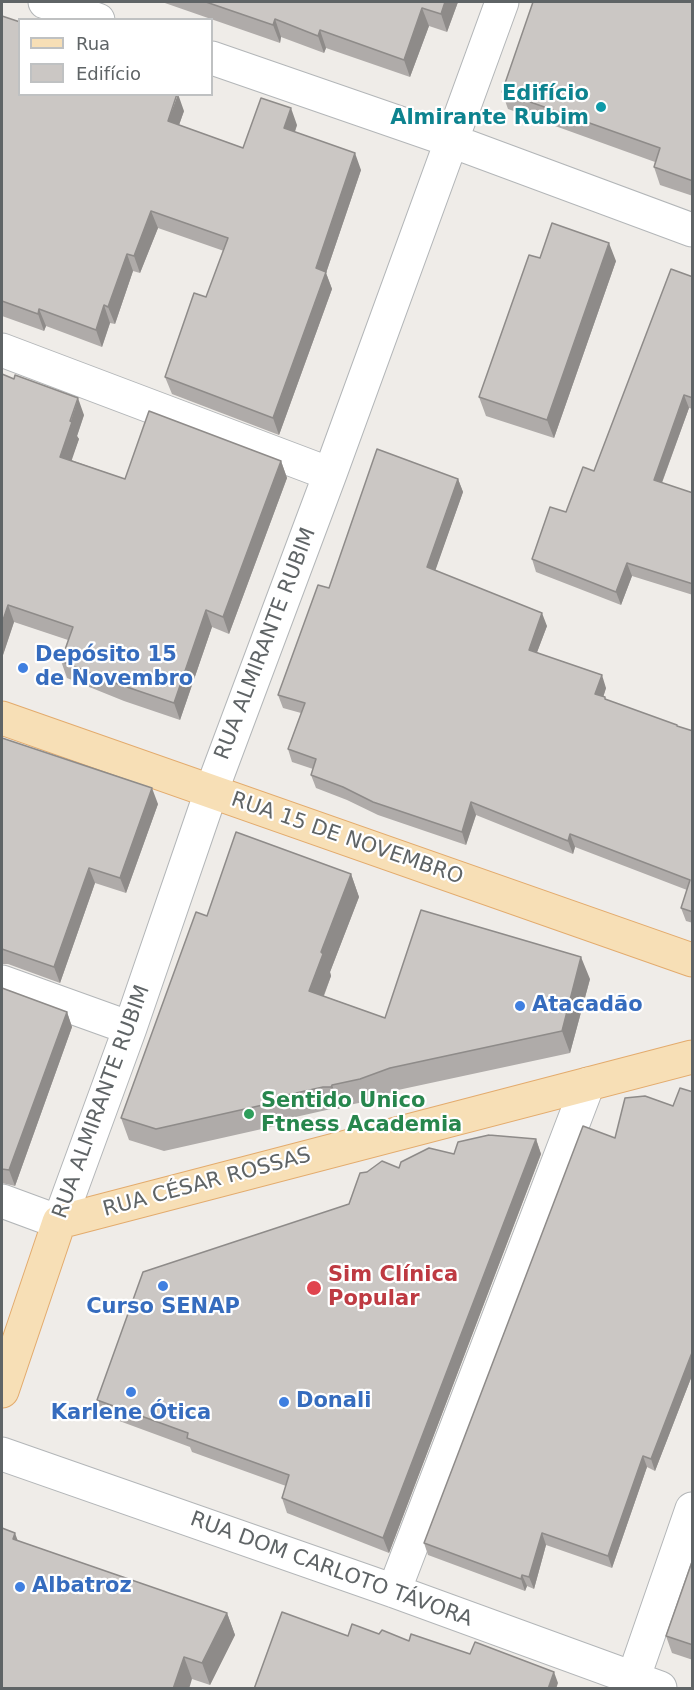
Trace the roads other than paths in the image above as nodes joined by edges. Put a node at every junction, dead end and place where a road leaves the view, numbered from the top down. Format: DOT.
graph roads {
  1 [pos="45,2"];
  2 [pos="502,2"];
  3 [pos="92,18"];
  4 [pos="213,58"];
  5 [pos="452,141"];
  6 [pos="693,230"];
  7 [pos="2,350"];
  8 [pos="330,474"];
  9 [pos="2,718"];
  10 [pos="210,792"];
  11 [pos="693,960"];
  12 [pos="2,982"];
  13 [pos="130,1028"];
  14 [pos="693,1057"];
  15 [pos="588,1084"];
  16 [pos="2,1201"];
  17 [pos="59,1222"];
  18 [pos="2,1391"];
  19 [pos="2,1454"];
  20 [pos="693,1509"];
  21 [pos="394,1591"];
  22 [pos="642,1685"];
  1 -- 3 [label="street"];
  2 -- 5 [label="street, RUA ALMIRANTE RUBIM"];
  4 -- 5 [label="street"];
  5 -- 6 [label="street"];
  5 -- 8 [label="street, RUA ALMIRANTE RUBIM"];
  7 -- 8 [label="street"];
  8 -- 10 [label="street, RUA ALMIRANTE RUBIM"];
  9 -- 10 [label="main road, RUA 15 DE NOVEMBRO"];
  10 -- 11 [label="main road, RUA 15 DE NOVEMBRO"];
  10 -- 13 [label="street, RUA ALMIRANTE RUBIM"];
  12 -- 13 [label="street"];
  13 -- 17 [label="street, RUA ALMIRANTE RUBIM"];
  14 -- 15 [label="main road, RUA CÉSAR ROSSAS"];
  15 -- 17 [label="main road, RUA CÉSAR ROSSAS"];
  15 -- 21 [label="street"];
  16 -- 17 [label="street"];
  17 -- 18 [label="main road, RUA ALMIRANTE RUBIM"];
  19 -- 21 [label="street, RUA DOM CARLOTO TÁVORA"];
  20 -- 22 [label="street"];
  21 -- 22 [label="street, RUA DOM CARLOTO TÁVORA"];
}
